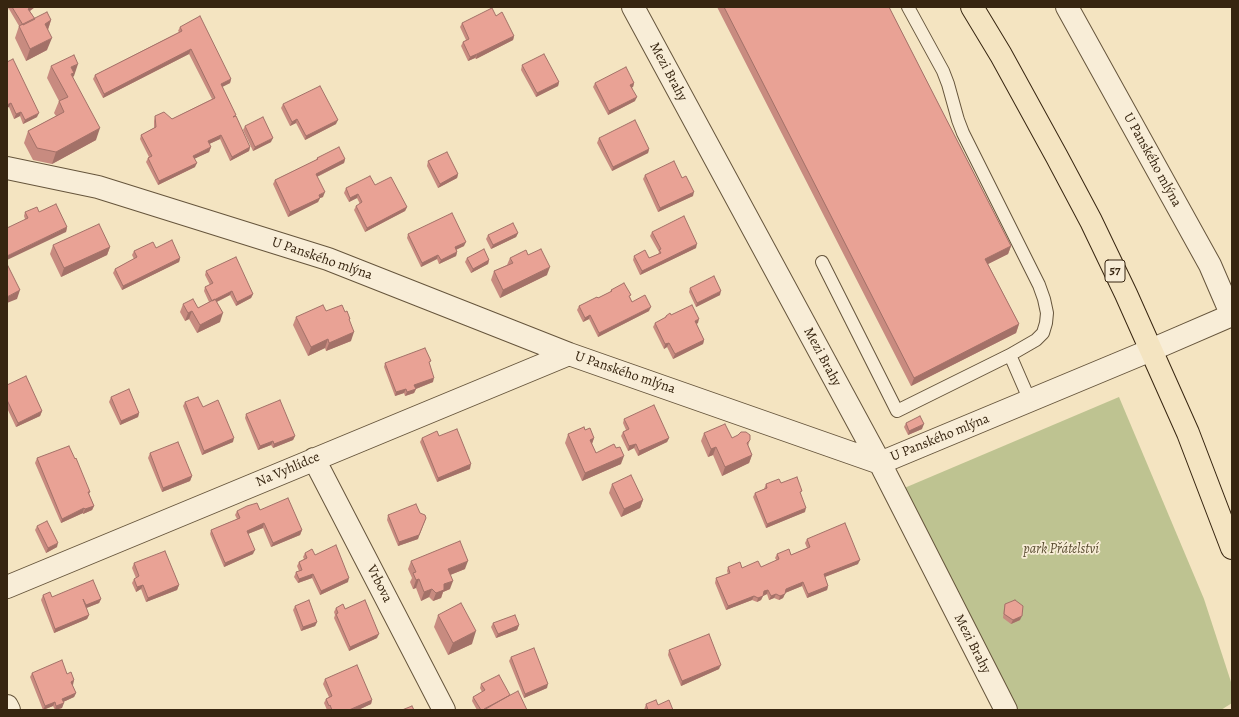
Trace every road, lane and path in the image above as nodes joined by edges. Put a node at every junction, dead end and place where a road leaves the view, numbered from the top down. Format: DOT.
graph roads {
  1 [pos="633,7"];
  2 [pos="908,7"];
  3 [pos="972,7"];
  4 [pos="1067,7"];
  5 [pos="7,168"];
  6 [pos="822,262"];
  7 [pos="1232,316"];
  8 [pos="1151,350"];
  9 [pos="570,354"];
  10 [pos="1010,355"];
  11 [pos="1030,401"];
  12 [pos="314,459"];
  13 [pos="880,463"];
  14 [pos="1232,548"];
  15 [pos="7,587"];
  16 [pos="7,706"];
  17 [pos="9,710"];
  18 [pos="444,710"];
  19 [pos="1006,710"];
  1 -- 13 [label="street, Mezi Brahy"];
  2 -- 10 [label="lane"];
  3 -- 8 [label="main road, 57"];
  4 -- 7 [label="street, U Panského mlýna"];
  5 -- 9 [label="street, U Panského mlýna"];
  6 -- 10 [label="lane"];
  7 -- 8 [label="street, U Panského mlýna"];
  8 -- 11 [label="street, U Panského mlýna"];
  8 -- 14 [label="main road, 57"];
  9 -- 12 [label="street, Na Vyhlídce"];
  9 -- 13 [label="street, U Panského mlýna"];
  10 -- 11 [label="lane"];
  11 -- 13 [label="street, U Panského mlýna"];
  12 -- 15 [label="street, Na Vyhlídce"];
  12 -- 18 [label="street, Vrbova"];
  13 -- 19 [label="street, Mezi Brahy"];
  16 -- 17 [label="street"];
}
